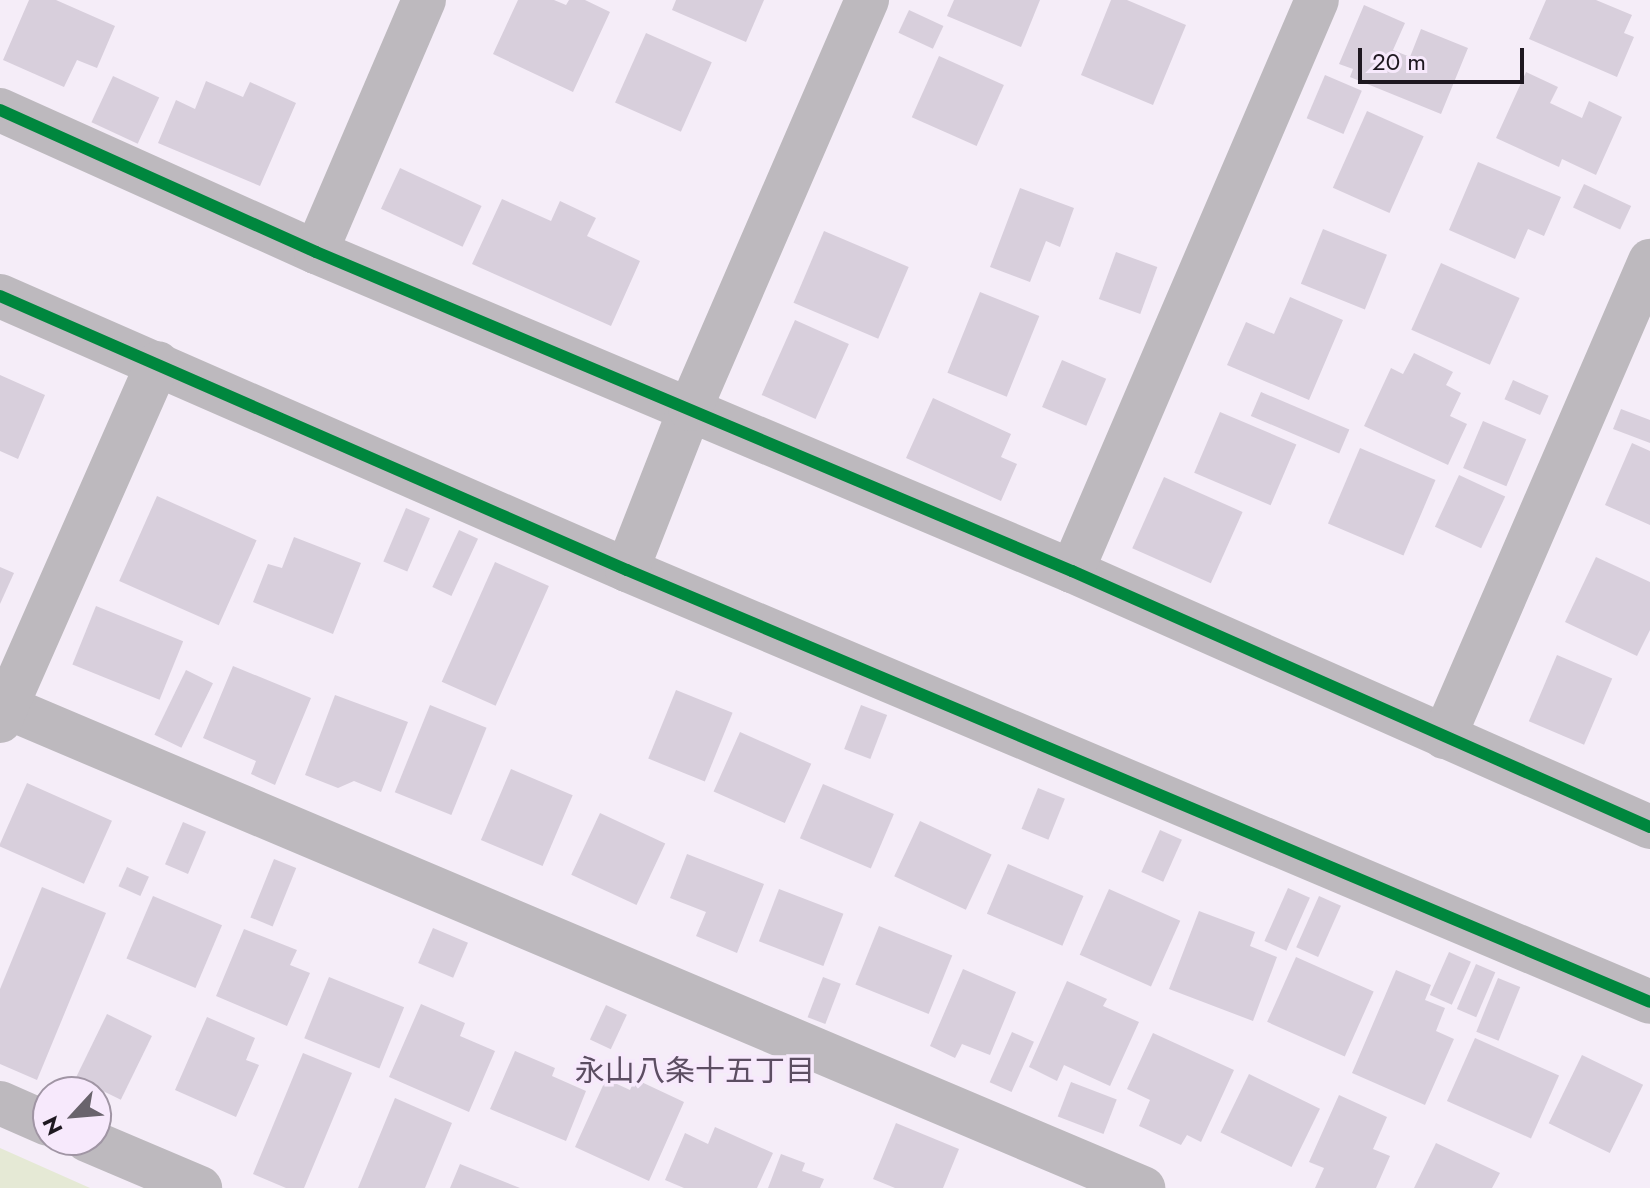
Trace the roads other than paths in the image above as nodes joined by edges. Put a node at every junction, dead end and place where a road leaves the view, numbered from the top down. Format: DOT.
graph roads {
  1 [pos="424,0"];
  2 [pos="867,0"];
  3 [pos="1317,0"];
  4 [pos="0,110"];
  5 [pos="316,252"];
  6 [pos="1650,261"];
  7 [pos="0,296"];
  8 [pos="158,363"];
  9 [pos="690,409"];
  10 [pos="627,570"];
  11 [pos="1072,571"];
  12 [pos="3,714"];
  13 [pos="1444,737"];
  14 [pos="1650,827"];
  15 [pos="1650,1002"];
  16 [pos="0,1103"];
  17 [pos="32,1117"];
  18 [pos="112,1151"];
  19 [pos="200,1188"];
  20 [pos="1143,1188"];
  1 -- 5 [label="street"];
  2 -- 9 [label="street"];
  3 -- 11 [label="street"];
  4 -- 5 [label="street"];
  5 -- 9 [label="street"];
  6 -- 13 [label="street"];
  7 -- 8 [label="street"];
  8 -- 10 [label="street"];
  8 -- 12 [label="street"];
  9 -- 10 [label="street"];
  9 -- 11 [label="street"];
  10 -- 15 [label="street"];
  11 -- 13 [label="street"];
  12 -- 20 [label="street"];
  13 -- 14 [label="street"];
  16 -- 17 [label="street"];
  18 -- 19 [label="street"];
}
